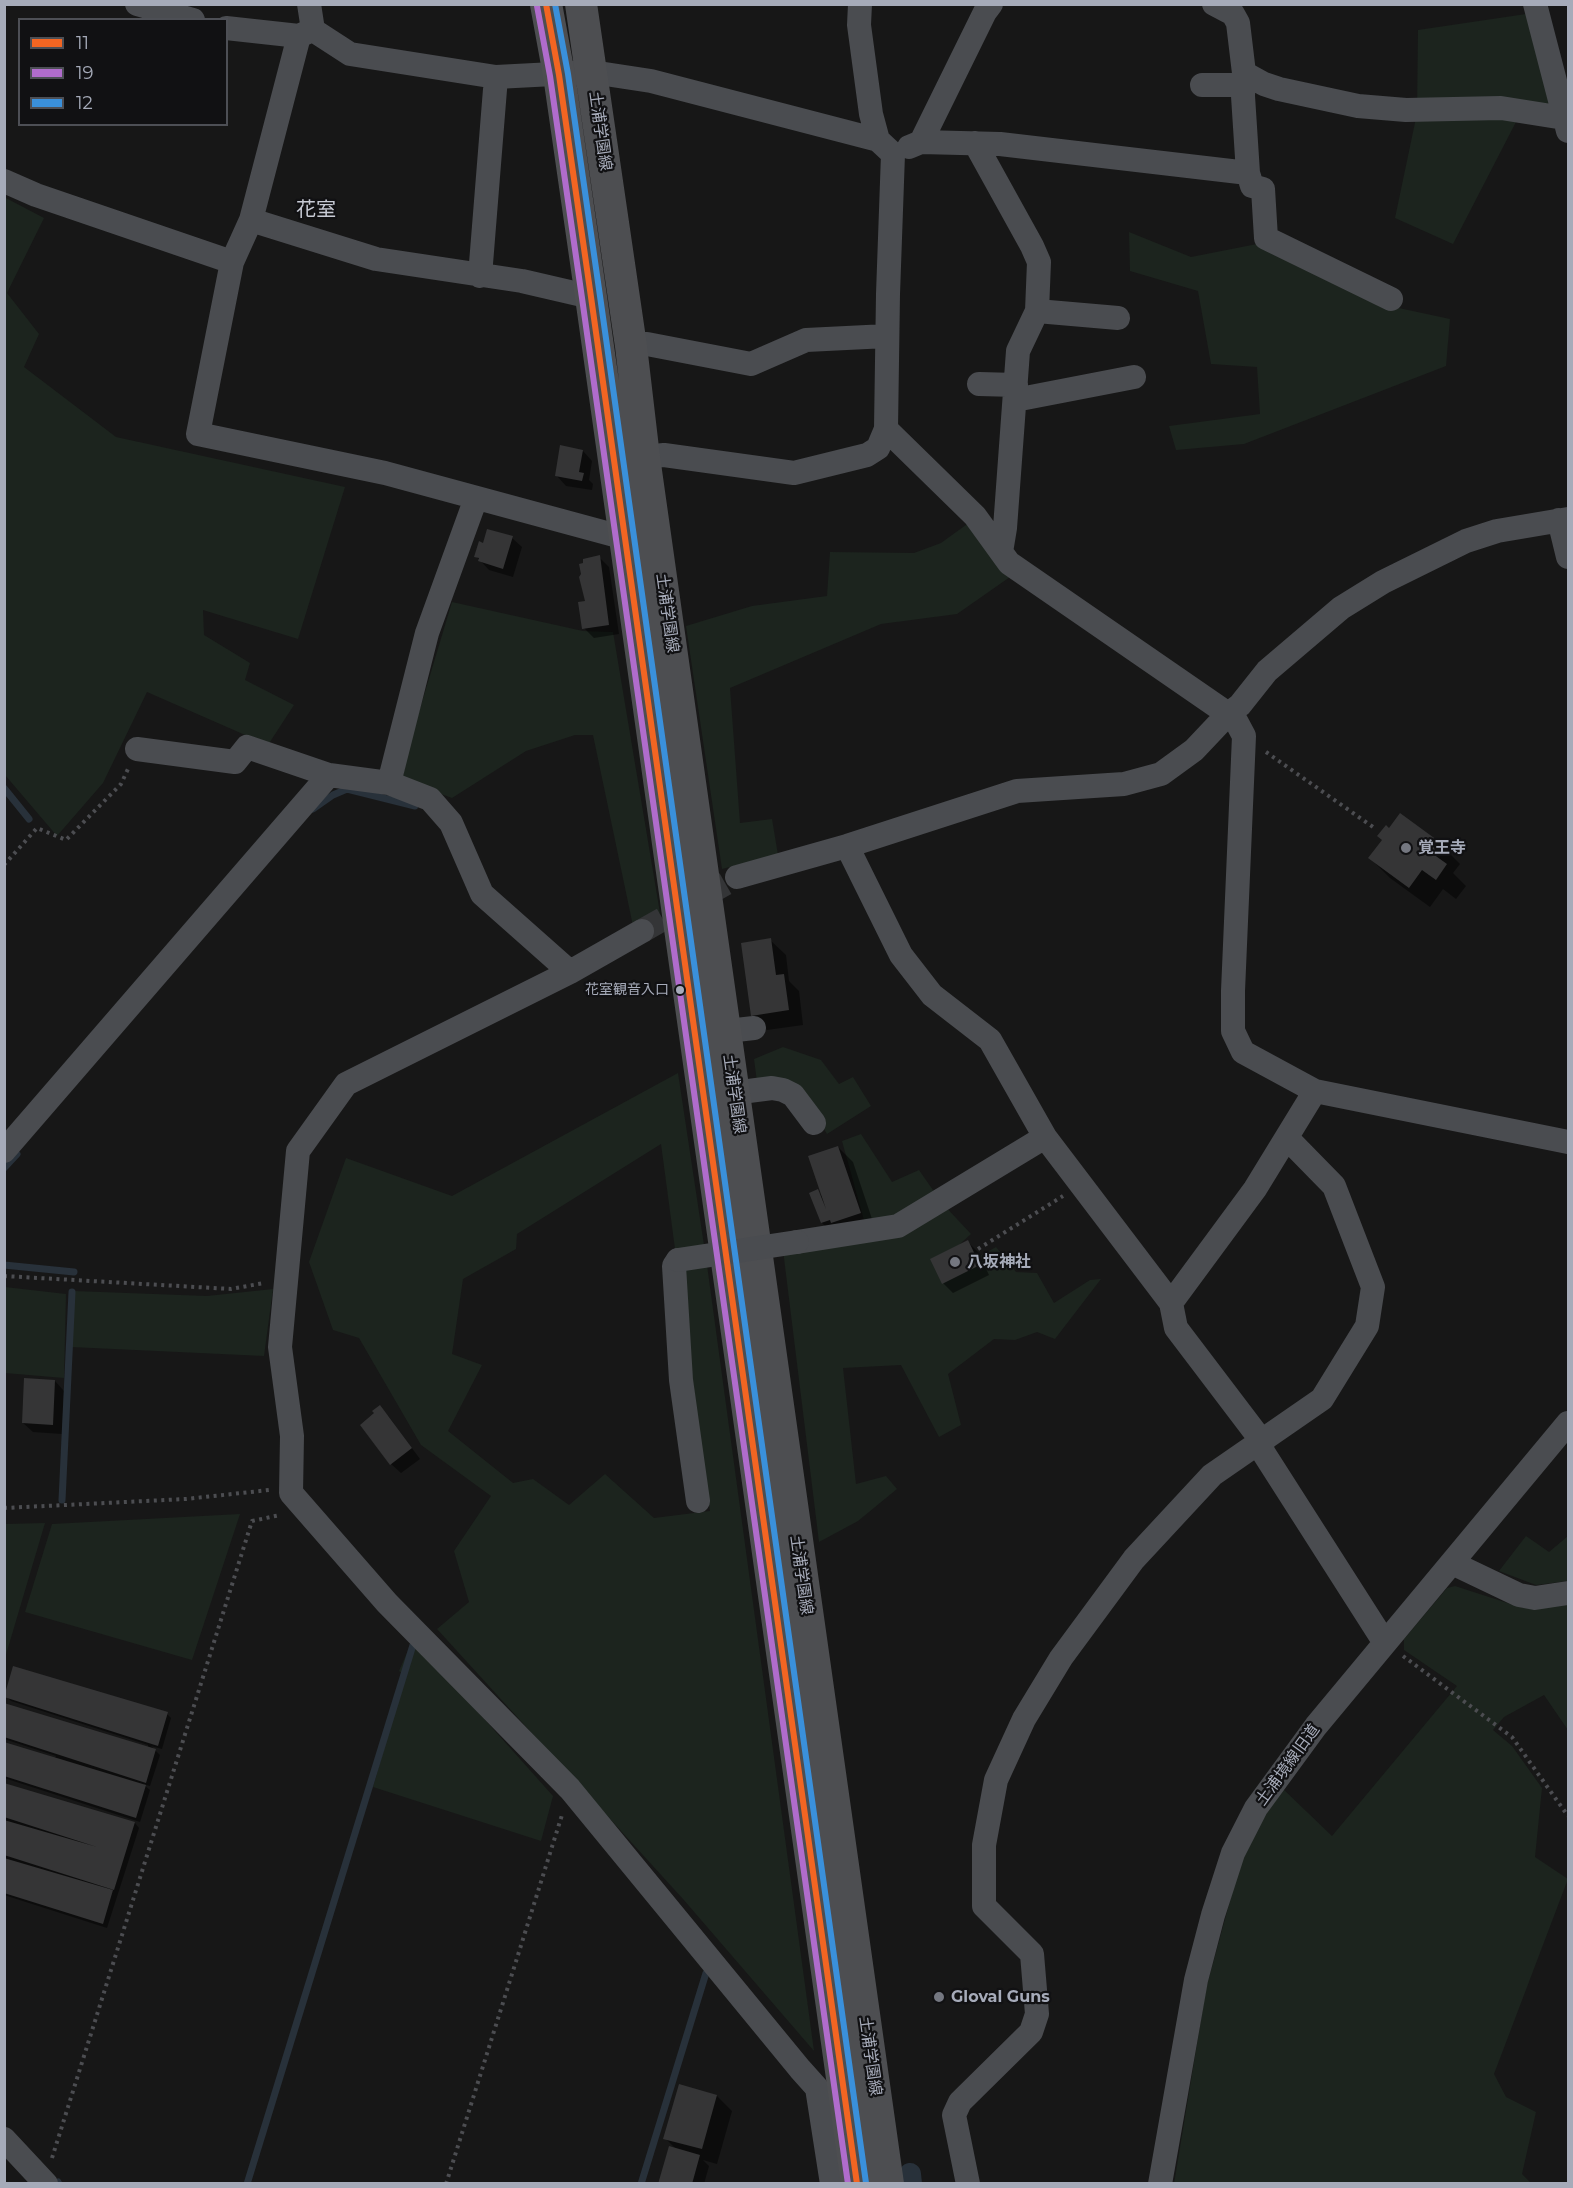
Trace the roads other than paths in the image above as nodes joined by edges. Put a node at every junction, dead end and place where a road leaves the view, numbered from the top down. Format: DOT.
graph roads {
  1 [pos="137,4"];
  2 [pos="309,4"];
  3 [pos="546,4"];
  4 [pos="581,4"];
  5 [pos="860,4"];
  6 [pos="991,4"];
  7 [pos="1534,4"];
  8 [pos="1230,8"];
  9 [pos="186,18"];
  10 [pos="228,28"];
  11 [pos="306,33"];
  12 [pos="592,72"];
  13 [pos="559,75"];
  14 [pos="496,77"];
  15 [pos="1244,79"];
  16 [pos="1202,84"];
  17 [pos="1566,126"];
  18 [pos="921,142"];
  19 [pos="975,143"];
  20 [pos="885,147"];
  21 [pos="1248,173"];
  22 [pos="4,181"];
  23 [pos="251,220"];
  24 [pos="232,262"];
  25 [pos="480,276"];
  26 [pos="591,297"];
  27 [pos="1391,299"];
  28 [pos="1037,311"];
  29 [pos="1118,318"];
  30 [pos="887,336"];
  31 [pos="631,346"];
  32 [pos="1134,377"];
  33 [pos="979,384"];
  34 [pos="1015,392"];
  35 [pos="886,429"];
  36 [pos="644,457"];
  37 [pos="476,498"];
  38 [pos="1564,519"];
  39 [pos="625,538"];
  40 [pos="1001,552"];
  41 [pos="1569,557"];
  42 [pos="1228,714"];
  43 [pos="137,749"];
  44 [pos="328,775"];
  45 [pos="389,783"];
  46 [pos="847,846"];
  47 [pos="737,877"];
  48 [pos="642,931"];
  49 [pos="570,972"];
  50 [pos="725,1032"];
  51 [pos="1315,1091"];
  52 [pos="733,1093"];
  53 [pos="814,1123"];
  54 [pos="1046,1137"];
  55 [pos="1287,1138"];
  56 [pos="1569,1142"];
  57 [pos="4,1151"];
  58 [pos="1171,1303"];
  59 [pos="1569,1423"];
  60 [pos="1261,1440"];
  61 [pos="698,1501"];
  62 [pos="1452,1563"];
  63 [pos="1569,1593"];
  64 [pos="1385,1643"];
  65 [pos="845,2089"];
  66 [pos="4,2139"];
  67 [pos="45,2183"];
  68 [pos="832,2184"];
  69 [pos="857,2184"];
  70 [pos="888,2184"];
  71 [pos="968,2184"];
  72 [pos="1160,2184"];
  1 -- 9 [label="street"];
  2 -- 11 [label="street"];
  3 -- 13 [label="main road, 土浦学園線"];
  4 -- 12 [label="main road, 土浦学園線"];
  5 -- 20 [label="street"];
  6 -- 18 [label="street"];
  7 -- 17 [label="street"];
  8 -- 15 [label="street"];
  10 -- 11 [label="street"];
  11 -- 14 [label="street"];
  11 -- 23 [label="street"];
  12 -- 13 [label="street"];
  12 -- 20 [label="street"];
  12 -- 31 [label="main road, 土浦学園線"];
  13 -- 14 [label="street"];
  13 -- 26 [label="main road, 土浦学園線"];
  14 -- 25 [label="street"];
  15 -- 16 [label="street"];
  15 -- 17 [label="street"];
  15 -- 21 [label="street"];
  18 -- 19 [label="street"];
  18 -- 20 [label="street"];
  19 -- 21 [label="street"];
  19 -- 28 [label="street"];
  20 -- 30 [label="street"];
  21 -- 27 [label="street"];
  22 -- 24 [label="street"];
  23 -- 24 [label="street"];
  23 -- 25 [label="street"];
  24 -- 37 [label="street"];
  25 -- 26 [label="street"];
  26 -- 39 [label="main road, 土浦学園線"];
  28 -- 29 [label="street"];
  28 -- 34 [label="street"];
  30 -- 31 [label="street"];
  30 -- 35 [label="street"];
  31 -- 36 [label="main road, 土浦学園線"];
  32 -- 34 [label="street"];
  33 -- 34 [label="street"];
  34 -- 40 [label="street"];
  35 -- 36 [label="street"];
  35 -- 40 [label="street"];
  36 -- 50 [label="main road, 土浦学園線"];
  37 -- 39 [label="street"];
  37 -- 45 [label="street"];
  38 -- 41 [label="street"];
  38 -- 42 [label="street"];
  39 -- 50 [label="main road, 土浦学園線"];
  40 -- 42 [label="street"];
  42 -- 46 [label="street"];
  42 -- 51 [label="street"];
  43 -- 44 [label="street"];
  44 -- 45 [label="street"];
  44 -- 57 [label="street"];
  45 -- 49 [label="street"];
  46 -- 47 [label="street"];
  46 -- 54 [label="street"];
  48 -- 49 [label="street"];
  49 -- 65 [label="street"];
  50 -- 52 [label="main road, 土浦学園線"];
  50 -- 65 [label="main road, 土浦学園線"];
  51 -- 55 [label="street"];
  51 -- 56 [label="street"];
  52 -- 53 [label="street"];
  52 -- 65 [label="main road, 土浦学園線"];
  54 -- 58 [label="street"];
  54 -- 61 [label="street, bridge"];
  55 -- 58 [label="street"];
  55 -- 60 [label="street"];
  58 -- 60 [label="street"];
  59 -- 62 [label="street, 土浦境線旧道"];
  60 -- 64 [label="street"];
  60 -- 71 [label="street"];
  62 -- 63 [label="street"];
  62 -- 64 [label="street, 土浦境線旧道"];
  64 -- 72 [label="street, 土浦境線旧道"];
  65 -- 68 [label="street"];
  65 -- 69 [label="main road, 土浦学園線"];
  65 -- 70 [label="main road, 土浦学園線"];
  66 -- 67 [label="street"];
}
